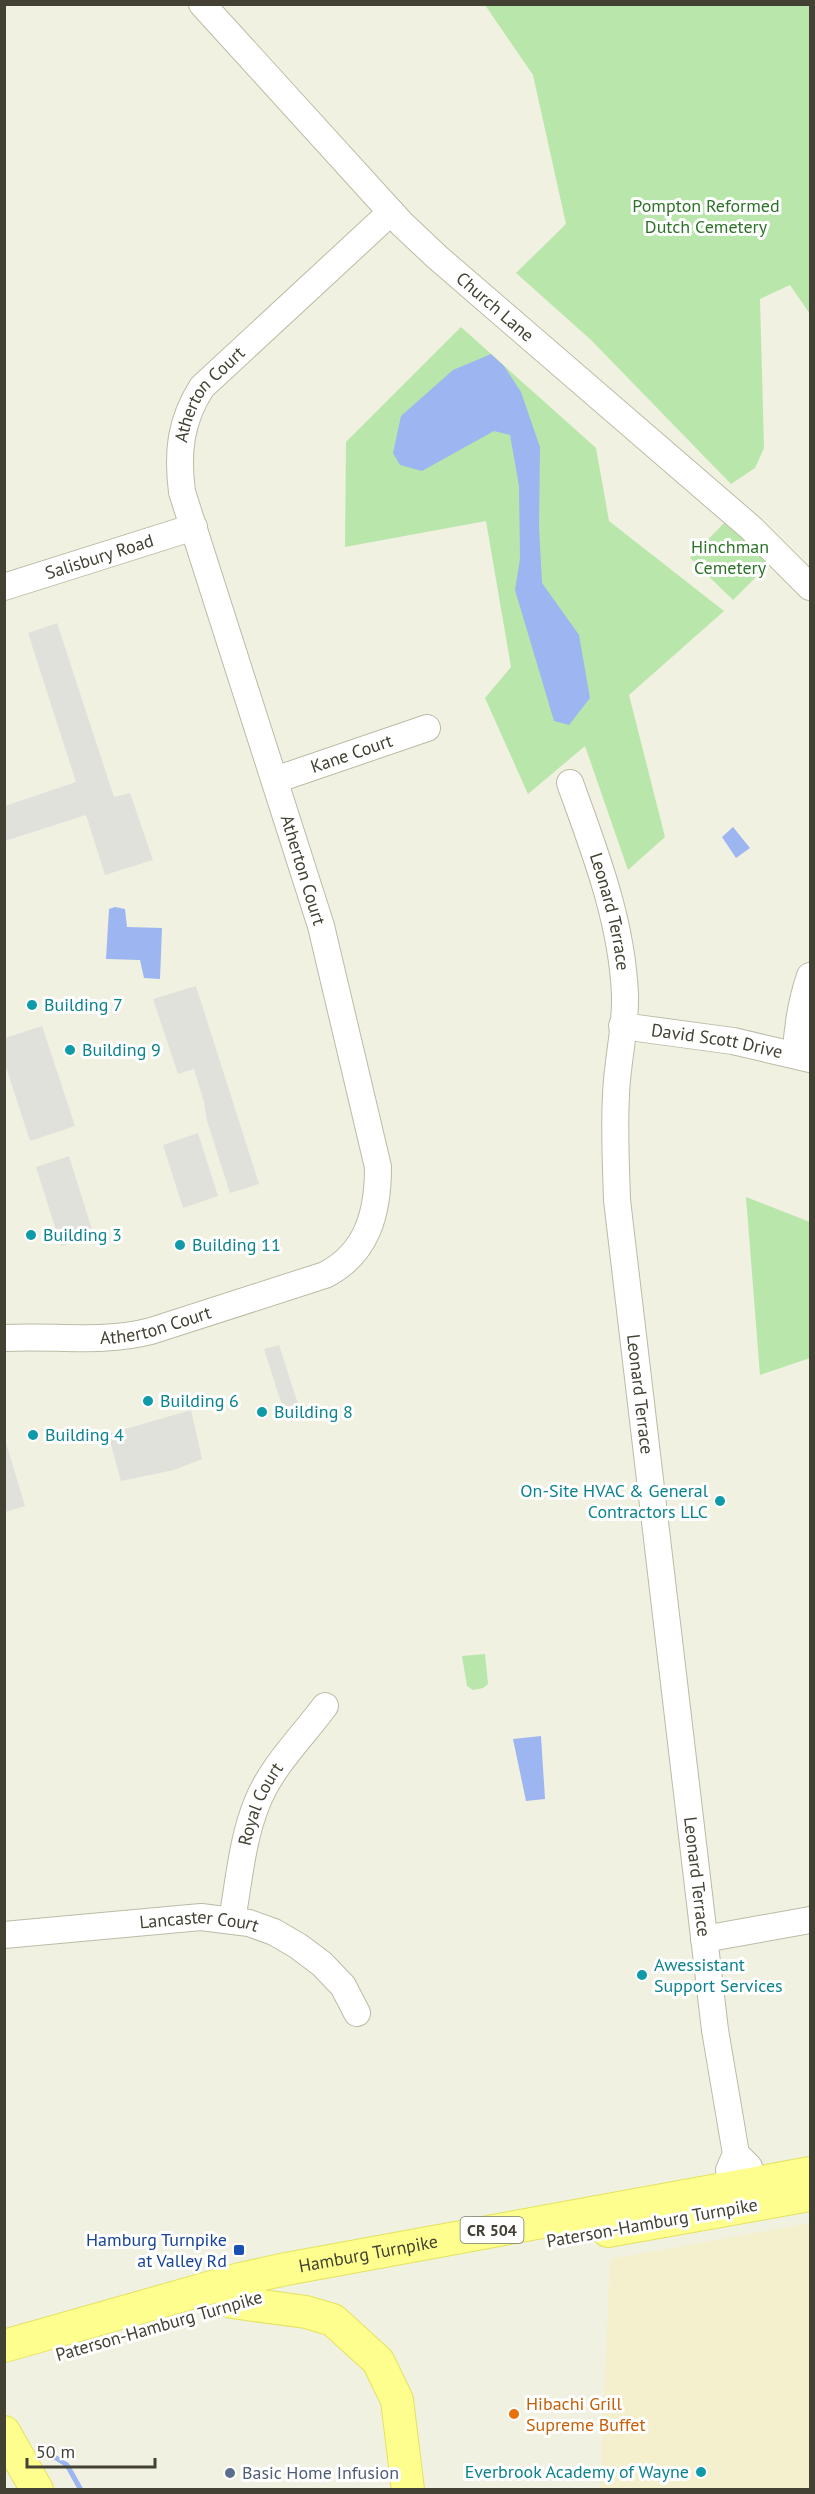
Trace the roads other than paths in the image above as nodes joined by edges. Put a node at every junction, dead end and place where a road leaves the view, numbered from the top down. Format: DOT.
graph roads {
  1 [pos="202,4"];
  2 [pos="391,212"];
  3 [pos="194,527"];
  4 [pos="4,587"];
  5 [pos="810,587"];
  6 [pos="427,728"];
  7 [pos="275,780"];
  8 [pos="570,783"];
  9 [pos="810,976"];
  10 [pos="622,1026"];
  11 [pos="803,1057"];
  12 [pos="4,1338"];
  13 [pos="325,1706"];
  14 [pos="232,1920"];
  15 [pos="810,1920"];
  16 [pos="4,1935"];
  17 [pos="704,1938"];
  18 [pos="357,2013"];
  19 [pos="810,2173"];
  20 [pos="740,2185"];
  21 [pos="810,2195"];
  22 [pos="232,2302"];
  23 [pos="4,2346"];
  24 [pos="4,2367"];
  25 [pos="4,2432"];
  26 [pos="37,2490"];
  27 [pos="408,2490"];
  1 -- 2 [label="street, Church Lane"];
  2 -- 3 [label="street, Atherton Court"];
  2 -- 5 [label="street, Church Lane"];
  3 -- 4 [label="street, Salisbury Road"];
  3 -- 7 [label="street, Atherton Court"];
  6 -- 7 [label="street, Kane Court"];
  7 -- 12 [label="street, Atherton Court"];
  8 -- 10 [label="street, Leonard Terrace"];
  9 -- 11 [label="street"];
  10 -- 11 [label="street, David Scott Drive"];
  10 -- 17 [label="street, Leonard Terrace"];
  13 -- 14 [label="street, Royal Court"];
  14 -- 16 [label="street, Lancaster Court"];
  14 -- 18 [label="street, Lancaster Court"];
  15 -- 17 [label="street"];
  17 -- 20 [label="street, Leonard Terrace"];
  19 -- 20 [label="main road, Hamburg Turnpike / CR 504"];
  20 -- 23 [label="main road, Hamburg Turnpike / CR 504"];
  21 -- 22 [label="main road, Paterson-Hamburg Turnpike / CR 504"];
  22 -- 24 [label="main road, Paterson-Hamburg Turnpike / CR 504"];
  22 -- 27 [label="main road"];
  25 -- 26 [label="main road"];
}
